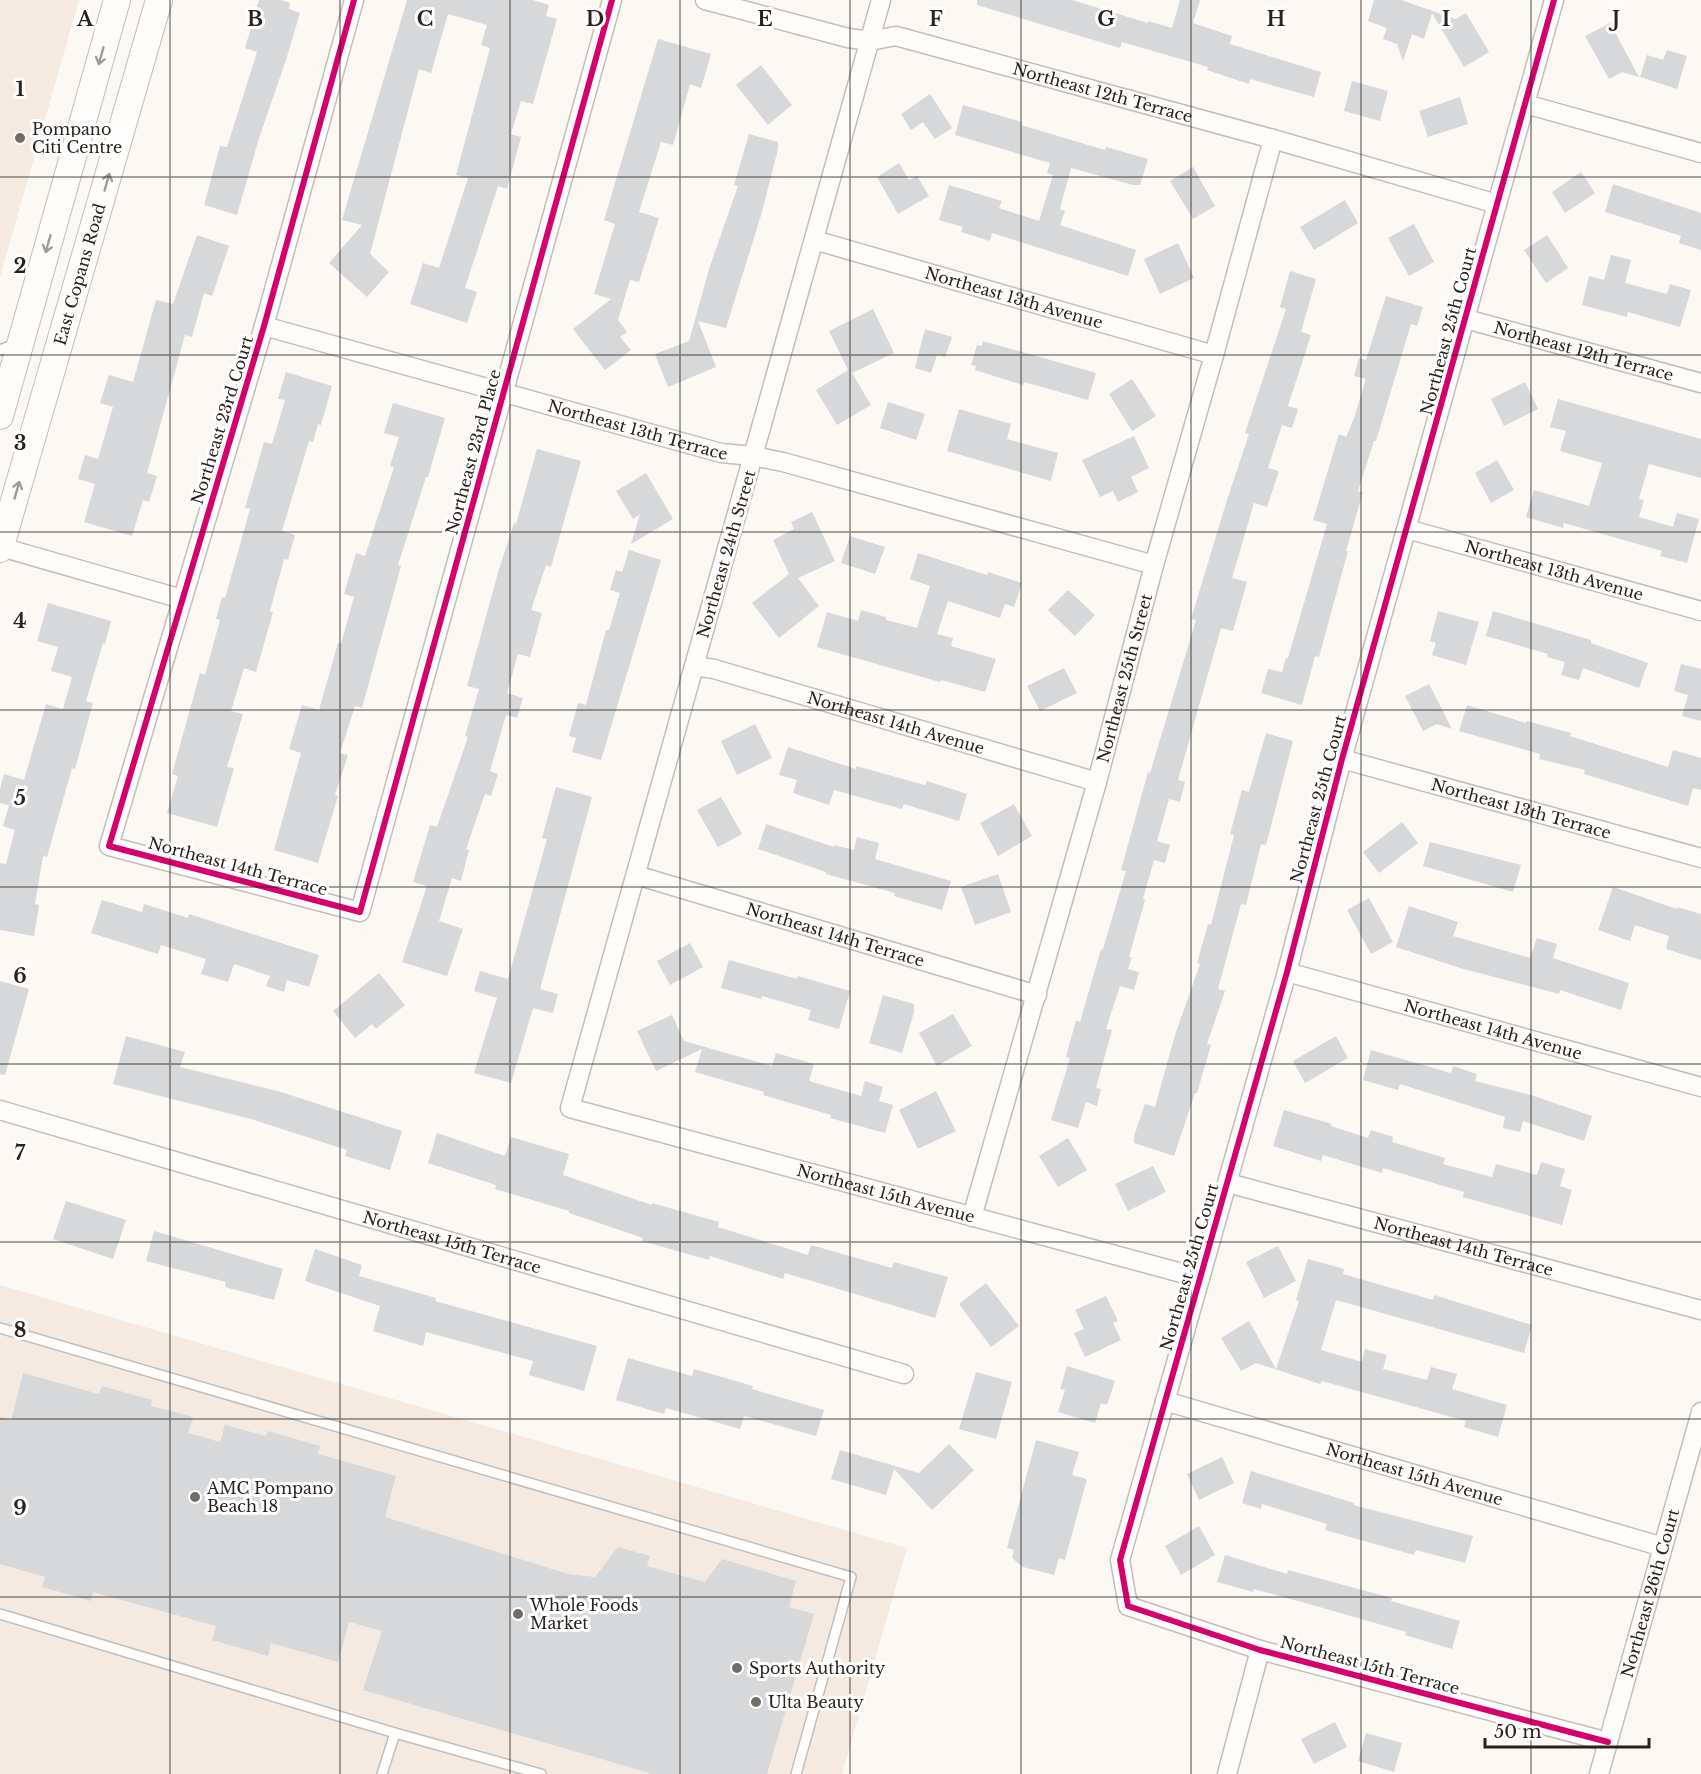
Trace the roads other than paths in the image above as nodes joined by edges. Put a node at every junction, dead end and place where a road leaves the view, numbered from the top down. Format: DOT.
graph roads {
  1 [pos="117,0"];
  2 [pos="159,0"];
  3 [pos="354,0"];
  4 [pos="612,0"];
  5 [pos="705,0"];
  6 [pos="882,0"];
  7 [pos="1554,0"];
  8 [pos="870,41"];
  9 [pos="1525,104"];
  10 [pos="1273,139"];
  11 [pos="1701,153"];
  12 [pos="1497,204"];
  13 [pos="814,240"];
  14 [pos="1466,319"];
  15 [pos="264,326"];
  16 [pos="10,346"];
  17 [pos="1214,355"];
  18 [pos="1701,383"];
  19 [pos="504,392"];
  20 [pos="0,417"];
  21 [pos="753,456"];
  22 [pos="1407,529"];
  23 [pos="0,547"];
  24 [pos="1154,565"];
  25 [pos="182,599"];
  26 [pos="1701,611"];
  27 [pos="694,666"];
  28 [pos="1342,759"];
  29 [pos="1097,782"];
  30 [pos="109,846"];
  31 [pos="1701,858"];
  32 [pos="636,874"];
  33 [pos="360,912"];
  34 [pos="1287,972"];
  35 [pos="1037,995"];
  36 [pos="1701,1087"];
  37 [pos="570,1108"];
  38 [pos="0,1110"];
  39 [pos="1227,1183"];
  40 [pos="972,1217"];
  41 [pos="1200,1278"];
  42 [pos="1701,1310"];
  43 [pos="0,1328"];
  44 [pos="904,1374"];
  45 [pos="1165,1401"];
  46 [pos="1701,1412"];
  47 [pos="1663,1547"];
  48 [pos="1128,1606"];
  49 [pos="0,1614"];
  50 [pos="1260,1650"];
  51 [pos="395,1734"];
  52 [pos="1608,1742"];
  53 [pos="382,1774"];
  54 [pos="542,1774"];
  55 [pos="796,1774"];
  56 [pos="1227,1774"];
  57 [pos="1599,1774"];
  1 -- 16 [label="main road, one-way"];
  23 -- 2 [label="main road, East Copans Road, one-way"];
  3 -- 15 [label="street, Northeast 23rd Court"];
  4 -- 19 [label="street, Northeast 23rd Place"];
  5 -- 8 [label="street, Northeast 12th Terrace"];
  6 -- 8 [label="street, Northeast 24th Street"];
  7 -- 9 [label="street, Northeast 25th Court"];
  8 -- 10 [label="street, Northeast 12th Terrace"];
  8 -- 13 [label="street, Northeast 24th Street"];
  9 -- 11 [label="street"];
  9 -- 12 [label="street, Northeast 25th Court"];
  10 -- 12 [label="street, Northeast 12th Terrace"];
  10 -- 17 [label="street, Northeast 25th Street"];
  12 -- 14 [label="street, Northeast 25th Court"];
  13 -- 17 [label="street, Northeast 13th Avenue"];
  13 -- 21 [label="street, Northeast 24th Street"];
  14 -- 18 [label="street, Northeast 12th Terrace"];
  14 -- 22 [label="street, Northeast 25th Court"];
  15 -- 19 [label="street, Northeast 13th Terrace"];
  15 -- 25 [label="street, Northeast 23rd Court"];
  16 -- 20 [label="main road"];
  17 -- 24 [label="street, Northeast 25th Street"];
  19 -- 21 [label="street, Northeast 13th Terrace"];
  19 -- 33 [label="street, Northeast 23rd Place"];
  21 -- 24 [label="street, Northeast 13th Terrace"];
  21 -- 27 [label="street, Northeast 24th Street"];
  22 -- 26 [label="street, Northeast 13th Avenue"];
  22 -- 28 [label="street, Northeast 25th Court"];
  23 -- 25 [label="street"];
  24 -- 29 [label="street, Northeast 25th Street"];
  25 -- 30 [label="street, Northeast 23rd Court"];
  27 -- 29 [label="street, Northeast 14th Avenue"];
  27 -- 32 [label="street, Northeast 24th Street"];
  28 -- 31 [label="street, Northeast 13th Terrace"];
  28 -- 34 [label="street, Northeast 25th Court"];
  29 -- 35 [label="street, Northeast 25th Street"];
  30 -- 33 [label="street, Northeast 14th Terrace"];
  32 -- 35 [label="street, Northeast 14th Terrace"];
  32 -- 37 [label="street, Northeast 24th Street"];
  34 -- 36 [label="street, Northeast 14th Avenue"];
  34 -- 39 [label="street, Northeast 25th Court"];
  35 -- 40 [label="street, Northeast 25th Street"];
  37 -- 40 [label="street, Northeast 15th Avenue"];
  38 -- 44 [label="street, Northeast 15th Terrace"];
  39 -- 41 [label="street, Northeast 25th Court"];
  39 -- 42 [label="street, Northeast 14th Terrace"];
  40 -- 41 [label="street, Northeast 15th Avenue"];
  41 -- 45 [label="street, Northeast 25th Court"];
  43 -- 55 [label="lane"];
  45 -- 47 [label="street, Northeast 15th Avenue"];
  45 -- 48 [label="street, Northeast 25th Court"];
  46 -- 47 [label="street, Northeast 26th Court"];
  47 -- 52 [label="street, Northeast 26th Court"];
  48 -- 50 [label="street, Northeast 15th Terrace"];
  49 -- 51 [label="lane"];
  50 -- 52 [label="street, Northeast 15th Terrace"];
  50 -- 56 [label="street"];
  51 -- 53 [label="lane"];
  51 -- 54 [label="lane"];
  52 -- 57 [label="street, Northeast 26th Court"];
}
